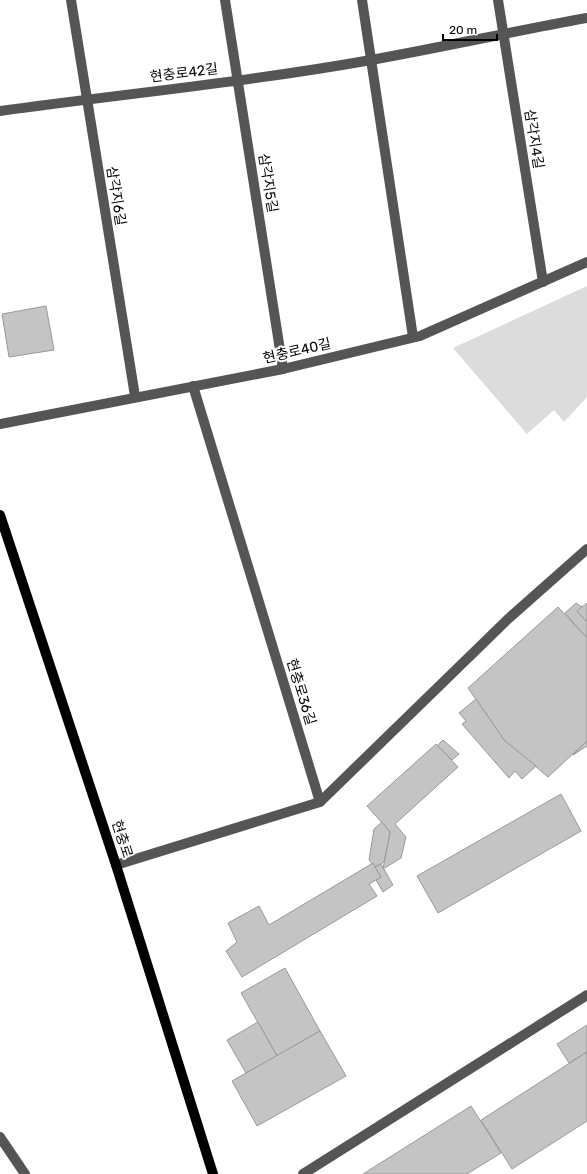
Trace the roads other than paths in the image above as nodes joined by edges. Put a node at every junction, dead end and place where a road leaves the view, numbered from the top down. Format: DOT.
graph roads {
  1 [pos="71,0"];
  2 [pos="225,0"];
  3 [pos="362,0"];
  4 [pos="498,0"];
  5 [pos="587,18"];
  6 [pos="503,32"];
  7 [pos="371,60"];
  8 [pos="237,80"];
  9 [pos="86,100"];
  10 [pos="0,111"];
  11 [pos="587,262"];
  12 [pos="543,282"];
  13 [pos="413,337"];
  14 [pos="283,370"];
  15 [pos="193,386"];
  16 [pos="135,396"];
  17 [pos="0,424"];
  18 [pos="0,515"];
  19 [pos="587,549"];
  20 [pos="320,802"];
  21 [pos="116,865"];
  22 [pos="587,995"];
  23 [pos="0,1137"];
  24 [pos="25,1174"];
  25 [pos="213,1174"];
  26 [pos="303,1174"];
  1 -- 9 [label="street, 삼각지6길"];
  2 -- 8 [label="street, 삼각지5길"];
  3 -- 7 [label="street"];
  4 -- 6 [label="street, 삼각지4길"];
  5 -- 6 [label="street, 현충로42길"];
  6 -- 7 [label="street, 현충로42길"];
  6 -- 12 [label="street, 삼각지4길"];
  7 -- 8 [label="street, 현충로42길"];
  7 -- 13 [label="street"];
  8 -- 9 [label="street, 현충로42길"];
  8 -- 14 [label="street, 삼각지5길"];
  9 -- 10 [label="street, 현충로42길"];
  9 -- 16 [label="street, 삼각지6길"];
  11 -- 12 [label="street, 현충로40길"];
  12 -- 13 [label="street, 현충로40길"];
  13 -- 14 [label="street, 현충로40길"];
  14 -- 15 [label="street, 현충로40길"];
  15 -- 16 [label="street, 현충로40길"];
  15 -- 20 [label="street, 현충로36길"];
  16 -- 17 [label="street, 현충로40길"];
  18 -- 21 [label="main road, 현충로"];
  19 -- 20 [label="street"];
  20 -- 21 [label="street"];
  21 -- 25 [label="main road, 현충로"];
  22 -- 26 [label="street"];
  23 -- 24 [label="street"];
}
